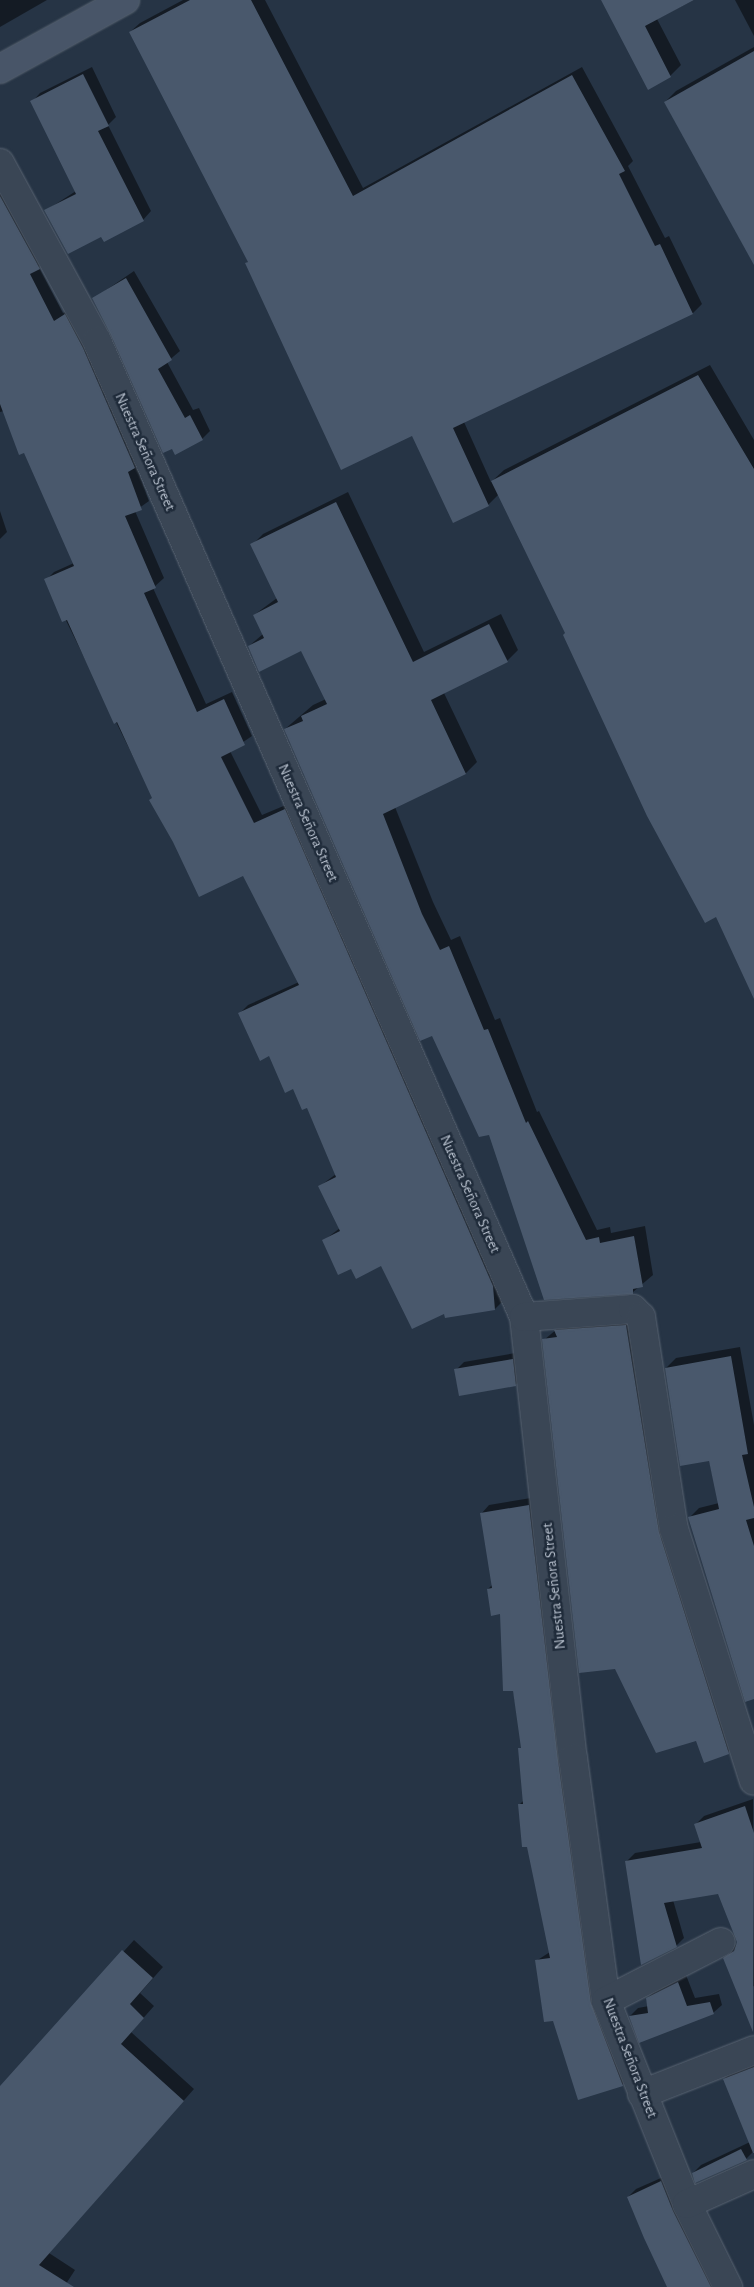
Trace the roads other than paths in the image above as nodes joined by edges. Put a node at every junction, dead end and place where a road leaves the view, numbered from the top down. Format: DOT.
graph roads {
  1 [pos="125,0"];
  2 [pos="0,69"];
  3 [pos="0,163"];
  4 [pos="524,1317"];
  5 [pos="754,1781"];
  6 [pos="721,1942"];
  7 [pos="606,2001"];
  8 [pos="754,2050"];
  9 [pos="642,2094"];
  10 [pos="754,2174"];
  11 [pos="687,2204"];
  12 [pos="728,2287"];
  1 -- 2 [label="main road"];
  3 -- 4 [label="street, Nuestra Señora Street"];
  4 -- 5 [label="street"];
  4 -- 7 [label="street, Nuestra Señora Street"];
  6 -- 7 [label="street"];
  7 -- 9 [label="street, Nuestra Señora Street"];
  8 -- 9 [label="street"];
  9 -- 11 [label="street, Nuestra Señora Street"];
  10 -- 11 [label="street"];
  11 -- 12 [label="street, Nuestra Señora Street"];
}
